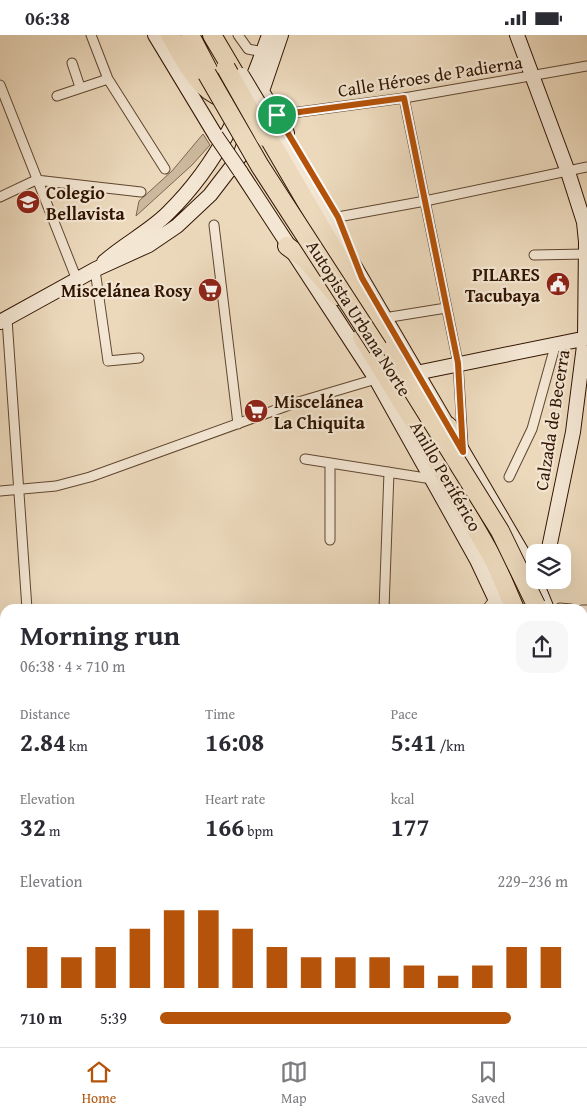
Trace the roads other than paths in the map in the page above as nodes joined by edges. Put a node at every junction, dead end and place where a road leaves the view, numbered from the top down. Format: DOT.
graph roads {
  1 [pos="91,35"];
  2 [pos="155,35"];
  3 [pos="170,35"];
  4 [pos="184,35"];
  5 [pos="190,35"];
  6 [pos="207,35"];
  7 [pos="212,35"];
  8 [pos="220,35"];
  9 [pos="238,35"];
  10 [pos="269,35"];
  11 [pos="281,35"];
  12 [pos="517,35"];
  13 [pos="263,52"];
  14 [pos="72,63"];
  15 [pos="587,66"];
  16 [pos="532,76"];
  17 [pos="108,79"];
  18 [pos="242,82"];
  19 [pos="0,85"];
  20 [pos="80,87"];
  21 [pos="263,93"];
  22 [pos="57,96"];
  23 [pos="404,98"];
  24 [pos="226,103"];
  25 [pos="4,112"];
  26 [pos="273,127"];
  27 [pos="222,136"];
  28 [pos="247,154"];
  29 [pos="587,167"];
  30 [pos="164,169"];
  31 [pos="568,172"];
  32 [pos="36,180"];
  33 [pos="141,192"];
  34 [pos="0,197"];
  35 [pos="425,201"];
  36 [pos="338,217"];
  37 [pos="214,225"];
  38 [pos="287,246"];
  39 [pos="586,254"];
  40 [pos="534,255"];
  41 [pos="96,270"];
  42 [pos="362,278"];
  43 [pos="77,280"];
  44 [pos="338,296"];
  45 [pos="446,308"];
  46 [pos="384,318"];
  47 [pos="3,321"];
  48 [pos="586,338"];
  49 [pos="556,343"];
  50 [pos="139,358"];
  51 [pos="458,363"];
  52 [pos="416,373"];
  53 [pos="376,379"];
  54 [pos="238,424"];
  55 [pos="448,426"];
  56 [pos="459,454"];
  57 [pos="305,459"];
  58 [pos="330,463"];
  59 [pos="389,472"];
  60 [pos="509,477"];
  61 [pos="432,479"];
  62 [pos="17,489"];
  63 [pos="0,491"];
  64 [pos="330,540"];
  65 [pos="550,544"];
  66 [pos="526,568"];
  67 [pos="526,570"];
  68 [pos="539,589"];
  69 [pos="498,603"];
  70 [pos="27,604"];
  71 [pos="384,604"];
  72 [pos="513,604"];
  73 [pos="520,604"];
  74 [pos="529,604"];
  75 [pos="551,604"];
  1 -- 17 [label="street"];
  2 -- 27 [label="main road"];
  3 -- 24 [label="highway"];
  4 -- 73 [label="highway, Autopista Urbana Norte, bridge"];
  5 -- 24 [label="highway, Anillo Periférico"];
  6 -- 67 [label="highway, Autopista Urbana Norte, bridge"];
  7 -- 18 [label="highway, Anillo Periférico"];
  8 -- 18 [label="main road"];
  9 -- 13 [label="street"];
  10 -- 13 [label="main road"];
  11 -- 21 [label="main road"];
  12 -- 16 [label="main road, Calzada de Becerra"];
  13 -- 18 [label="main road"];
  14 -- 20 [label="street"];
  15 -- 16 [label="street, Calle Héroes de Padierna"];
  16 -- 23 [label="street, Calle Héroes de Padierna"];
  16 -- 31 [label="main road, Calzada de Becerra"];
  17 -- 20 [label="street"];
  17 -- 30 [label="street"];
  18 -- 21 [label="main road"];
  18 -- 26 [label="highway, Anillo Periférico, bridge"];
  18 -- 27 [label="main road"];
  19 -- 25 [label="street"];
  20 -- 22 [label="street"];
  21 -- 26 [label="main road"];
  21 -- 28 [label="main road"];
  23 -- 26 [label="street, Calle Héroes de Padierna"];
  23 -- 35 [label="street"];
  24 -- 28 [label="highway, Anillo Periférico, bridge"];
  25 -- 32 [label="street"];
  26 -- 36 [label="main road"];
  26 -- 42 [label="main road"];
  26 -- 56 [label="highway, Anillo Periférico"];
  27 -- 38 [label="main road, bridge"];
  27 -- 41 [label="main road"];
  28 -- 41 [label="main road"];
  28 -- 44 [label="highway, Anillo Periférico"];
  29 -- 31 [label="street"];
  31 -- 35 [label="street"];
  31 -- 39 [label="main road, Calzada de Becerra"];
  32 -- 33 [label="street"];
  32 -- 34 [label="street"];
  32 -- 43 [label="street"];
  35 -- 36 [label="street"];
  35 -- 45 [label="street"];
  36 -- 42 [label="main road"];
  37 -- 54 [label="street"];
  38 -- 44 [label="highway"];
  38 -- 53 [label="main road"];
  39 -- 40 [label="street"];
  39 -- 48 [label="main road, Calzada de Becerra"];
  41 -- 43 [label="main road"];
  41 -- 50 [label="street"];
  42 -- 46 [label="main road"];
  43 -- 47 [label="main road"];
  44 -- 72 [label="highway, Anillo Periférico"];
  45 -- 46 [label="street"];
  45 -- 51 [label="street"];
  46 -- 52 [label="main road"];
  47 -- 62 [label="street"];
  48 -- 49 [label="main road"];
  48 -- 65 [label="main road, Calzada de Becerra"];
  49 -- 51 [label="main road"];
  49 -- 60 [label="street"];
  51 -- 52 [label="main road"];
  51 -- 56 [label="street"];
  52 -- 55 [label="main road"];
  53 -- 54 [label="street"];
  53 -- 61 [label="main road"];
  54 -- 62 [label="street"];
  55 -- 56 [label="highway"];
  56 -- 66 [label="main road"];
  56 -- 74 [label="highway, Anillo Periférico"];
  57 -- 58 [label="street"];
  58 -- 59 [label="street"];
  58 -- 64 [label="street"];
  59 -- 61 [label="street"];
  59 -- 71 [label="street"];
  61 -- 69 [label="main road"];
  62 -- 63 [label="street"];
  62 -- 70 [label="street"];
  68 -- 75 [label="main road"];
}
